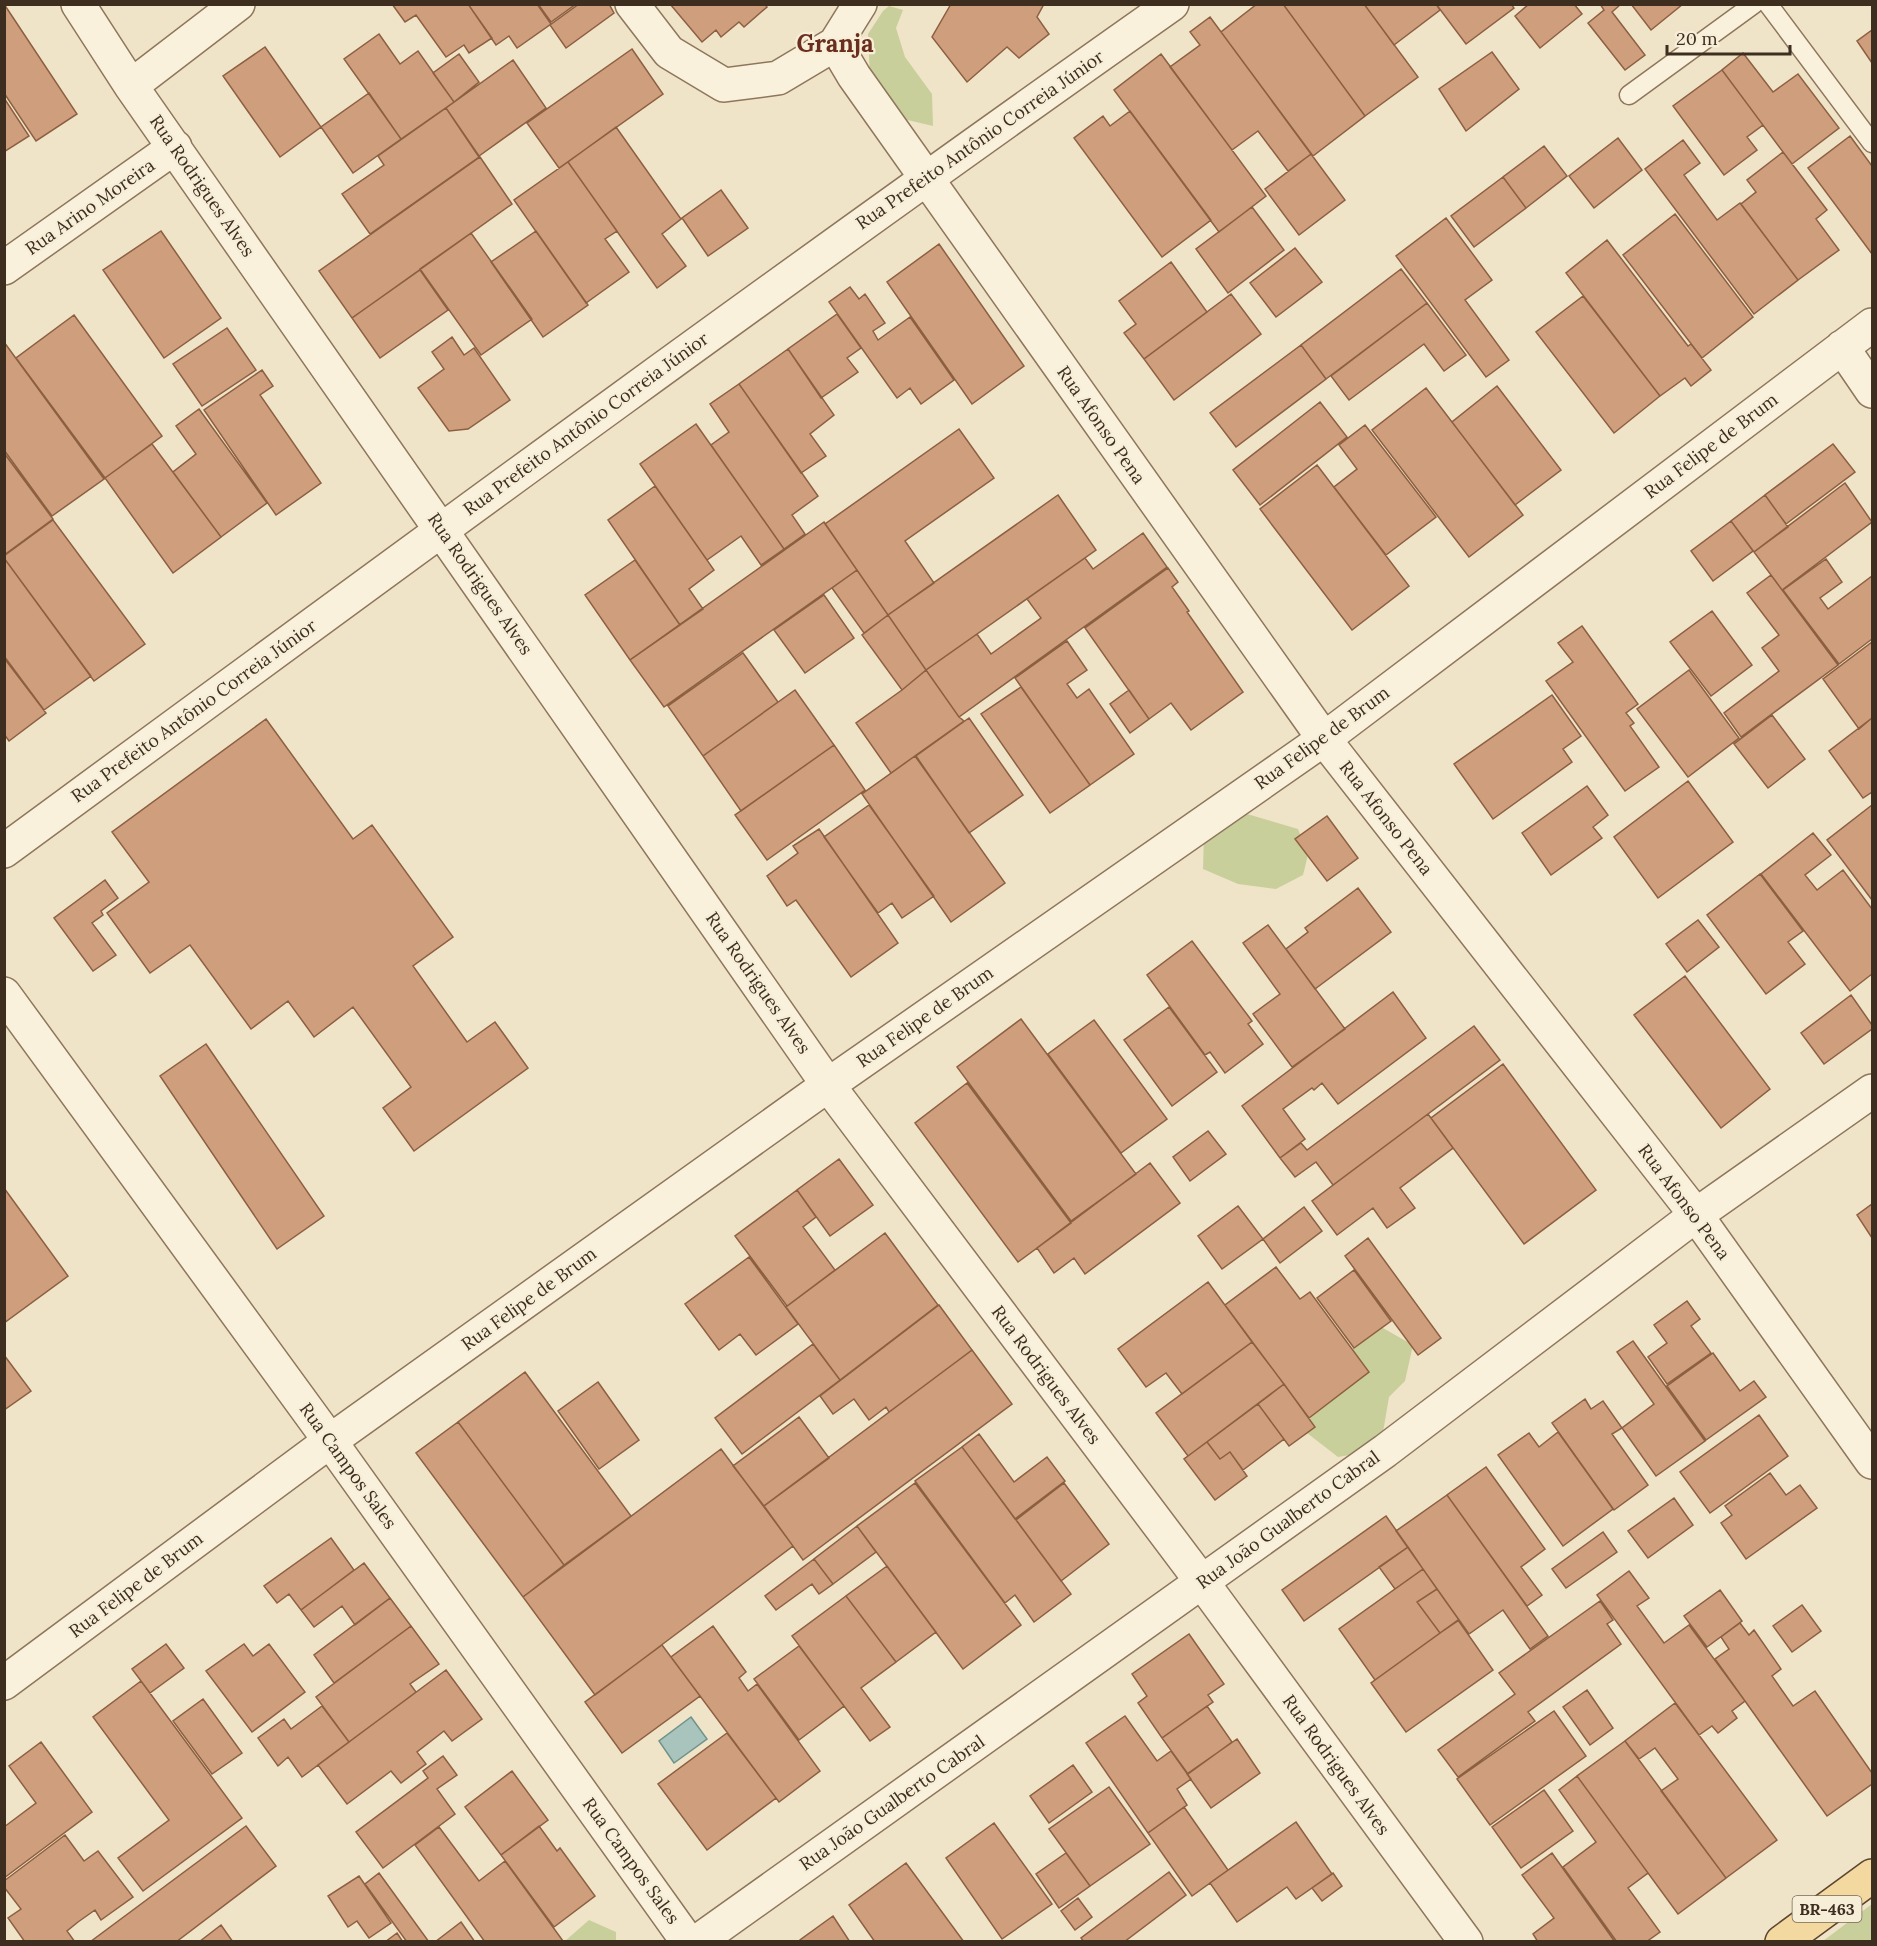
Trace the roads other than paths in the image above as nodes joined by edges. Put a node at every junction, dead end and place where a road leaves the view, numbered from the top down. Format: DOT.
graph roads {
  1 [pos="78,4"];
  2 [pos="238,4"];
  3 [pos="632,4"];
  4 [pos="860,4"];
  5 [pos="1172,4"];
  6 [pos="1754,4"];
  7 [pos="1768,4"];
  8 [pos="835,44"];
  9 [pos="131,86"];
  10 [pos="1629,95"];
  11 [pos="1872,143"];
  12 [pos="175,147"];
  13 [pos="926,177"];
  14 [pos="4,268"];
  15 [pos="1872,325"];
  16 [pos="1842,347"];
  17 [pos="1872,391"];
  18 [pos="442,529"];
  19 [pos="1324,739"];
  20 [pos="4,851"];
  21 [pos="4,994"];
  22 [pos="828,1085"];
  23 [pos="1872,1091"];
  24 [pos="1696,1215"];
  25 [pos="330,1441"];
  26 [pos="1872,1462"];
  27 [pos="1202,1582"];
  28 [pos="4,1683"];
  29 [pos="1872,1876"];
  30 [pos="688,1941"];
  31 [pos="697,1941"];
  32 [pos="1466,1941"];
  33 [pos="1782,1941"];
  1 -- 9 [label="street, Rua Rodrigues Alves"];
  2 -- 9 [label="street"];
  3 -- 8 [label="street"];
  4 -- 8 [label="street"];
  5 -- 13 [label="street, Rua Prefeito Antônio Correia Júnior"];
  6 -- 10 [label="lane"];
  7 -- 11 [label="lane"];
  8 -- 13 [label="street, Rua Afonso Pena"];
  9 -- 12 [label="street, Rua Rodrigues Alves"];
  12 -- 14 [label="street, Rua Arino Moreira"];
  12 -- 18 [label="street, Rua Rodrigues Alves"];
  13 -- 18 [label="street, Rua Prefeito Antônio Correia Júnior"];
  13 -- 19 [label="street, Rua Afonso Pena"];
  15 -- 16 [label="street, Rua Felipe de Brum"];
  16 -- 17 [label="street"];
  16 -- 19 [label="street, Rua Felipe de Brum"];
  18 -- 20 [label="street, Rua Prefeito Antônio Correia Júnior"];
  18 -- 22 [label="street, Rua Rodrigues Alves"];
  19 -- 22 [label="street, Rua Felipe de Brum"];
  19 -- 24 [label="street, Rua Afonso Pena"];
  21 -- 25 [label="street, Rua Campos Sales"];
  22 -- 25 [label="street, Rua Felipe de Brum"];
  22 -- 27 [label="street, Rua Rodrigues Alves"];
  23 -- 24 [label="street, Rua João Gualberto Cabral"];
  24 -- 26 [label="street, Rua Afonso Pena"];
  24 -- 27 [label="street, Rua João Gualberto Cabral"];
  25 -- 28 [label="street, Rua Felipe de Brum"];
  25 -- 30 [label="street, Rua Campos Sales"];
  27 -- 31 [label="street, Rua João Gualberto Cabral"];
  27 -- 32 [label="street, Rua Rodrigues Alves"];
  29 -- 33 [label="main road, BR-463"];
}
